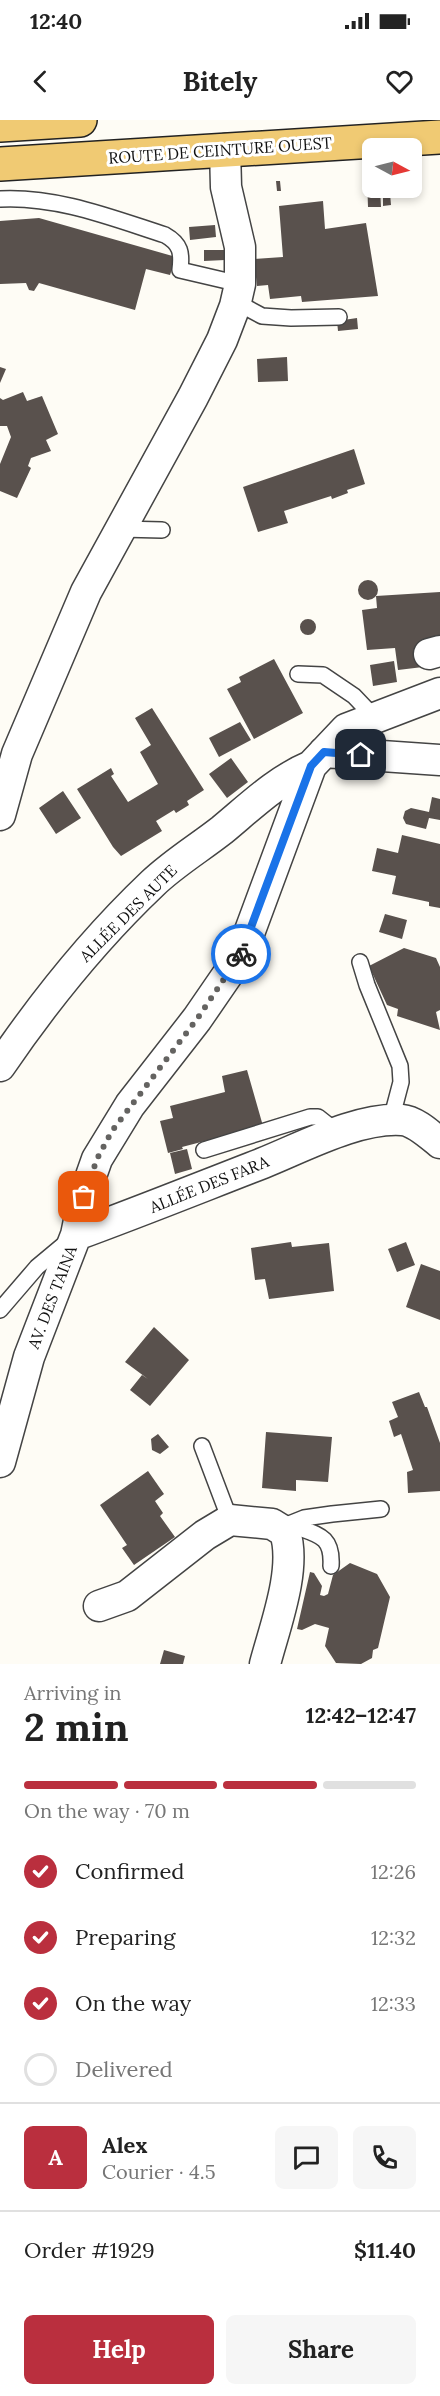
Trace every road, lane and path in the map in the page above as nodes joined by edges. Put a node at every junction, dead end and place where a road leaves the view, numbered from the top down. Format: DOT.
graph roads {
  1 [pos="80,120"];
  2 [pos="0,125"];
  3 [pos="440,137"];
  4 [pos="225,149"];
  5 [pos="0,165"];
  6 [pos="0,199"];
  7 [pos="238,293"];
  8 [pos="339,317"];
  9 [pos="122,529"];
  10 [pos="162,530"];
  11 [pos="298,674"];
  12 [pos="440,693"];
  13 [pos="375,717"];
  14 [pos="317,759"];
  15 [pos="440,760"];
  16 [pos="0,814"];
  17 [pos="360,962"];
  18 [pos="0,1066"];
  19 [pos="391,1120"];
  20 [pos="337,1132"];
  21 [pos="440,1143"];
  22 [pos="204,1150"];
  23 [pos="76,1235"];
  24 [pos="0,1310"];
  25 [pos="7,1413"];
  26 [pos="202,1446"];
  27 [pos="0,1462"];
  28 [pos="381,1509"];
  29 [pos="230,1520"];
  30 [pos="287,1528"];
  31 [pos="331,1566"];
  32 [pos="99,1606"];
  33 [pos="265,1664"];
  1 -- 2 [label="main road"];
  3 -- 4 [label="main road, ROUTE DE CEINTURE OUEST"];
  4 -- 5 [label="main road, ROUTE DE CEINTURE OUEST"];
  4 -- 7 [label="street"];
  6 -- 7 [label="lane"];
  7 -- 8 [label="lane"];
  7 -- 9 [label="street"];
  9 -- 10 [label="lane"];
  9 -- 16 [label="street"];
  11 -- 13 [label="lane"];
  12 -- 13 [label="street, AV. DES TAINA"];
  13 -- 14 [label="street, AV. DES TAINA"];
  14 -- 15 [label="street"];
  14 -- 18 [label="street, ALLÉE DES AUTE"];
  14 -- 23 [label="street, AV. DES TAINA"];
  17 -- 19 [label="lane"];
  19 -- 20 [label="street, ALLÉE DES FARA"];
  19 -- 21 [label="street, ALLÉE DES FARA"];
  20 -- 22 [label="lane"];
  20 -- 23 [label="street, ALLÉE DES FARA"];
  23 -- 24 [label="lane, ALLÉE DES FARA"];
  23 -- 25 [label="street, AV. DES TAINA"];
  25 -- 27 [label="street, AV. DES TAINA"];
  26 -- 29 [label="lane"];
  28 -- 30 [label="lane"];
  29 -- 30 [label="street"];
  29 -- 32 [label="street"];
  30 -- 31 [label="lane"];
  30 -- 33 [label="street"];
}
